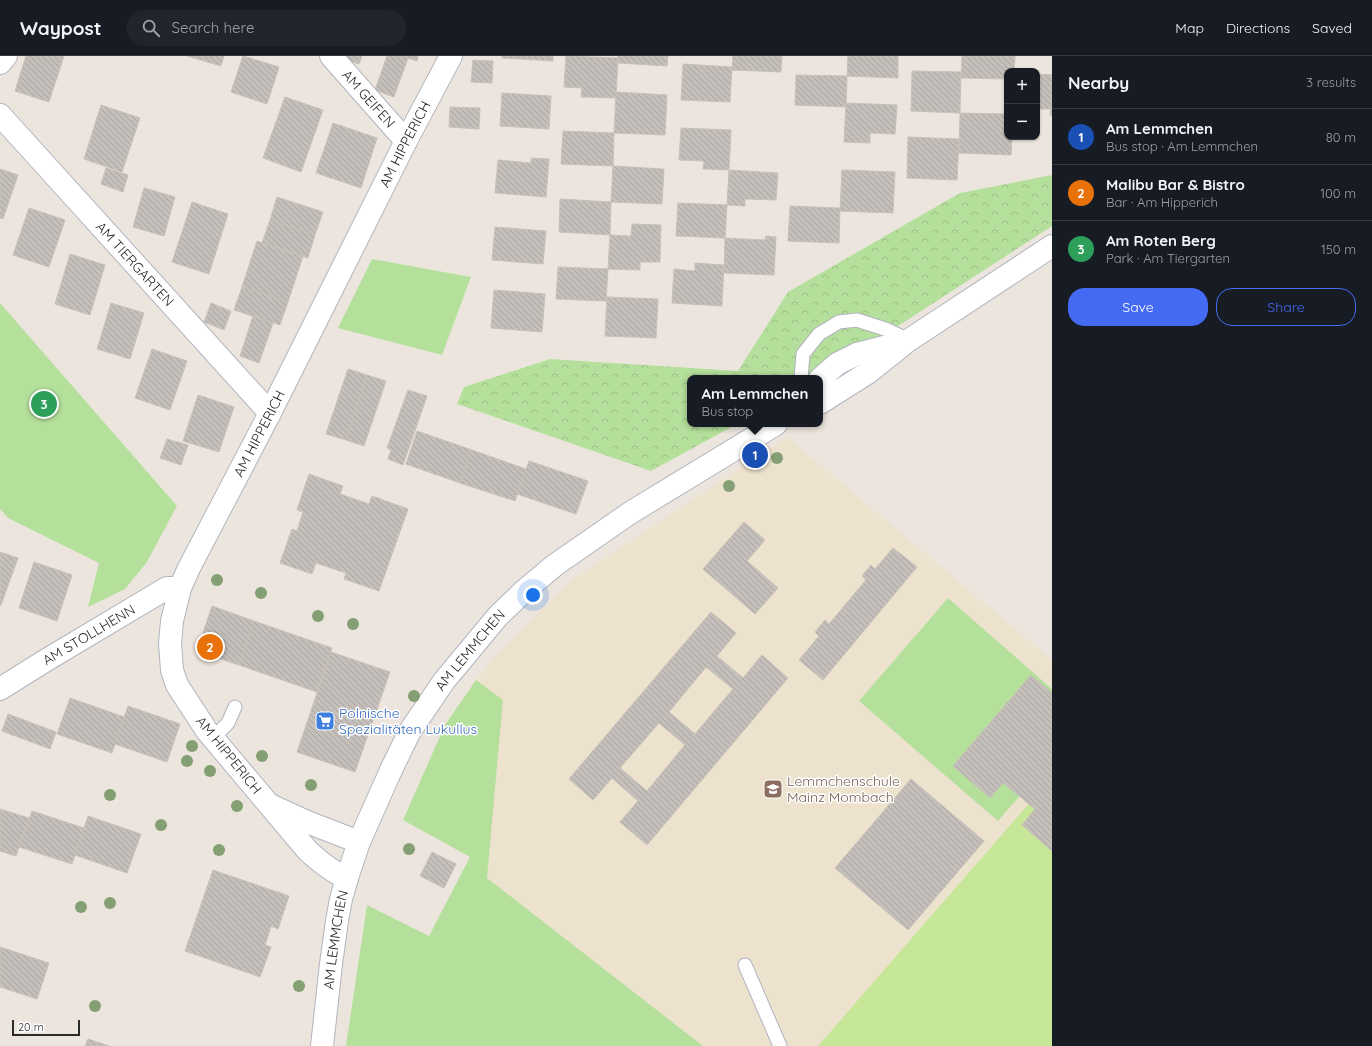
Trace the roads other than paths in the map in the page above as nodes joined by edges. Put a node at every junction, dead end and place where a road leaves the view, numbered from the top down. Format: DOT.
graph roads {
  1 [pos="6,56"];
  2 [pos="331,56"];
  3 [pos="451,56"];
  4 [pos="0,63"];
  5 [pos="0,115"];
  6 [pos="406,141"];
  7 [pos="1052,246"];
  8 [pos="909,340"];
  9 [pos="801,375"];
  10 [pos="823,376"];
  11 [pos="823,401"];
  12 [pos="270,413"];
  13 [pos="771,427"];
  14 [pos="180,588"];
  15 [pos="0,689"];
  16 [pos="235,707"];
  17 [pos="213,738"];
  18 [pos="269,804"];
  19 [pos="360,842"];
  20 [pos="347,878"];
  21 [pos="745,965"];
  22 [pos="322,1046"];
  23 [pos="780,1046"];
  1 -- 4 [label="street"];
  2 -- 6 [label="street, AM GEIFEN"];
  3 -- 6 [label="street, AM HIPPERICH"];
  5 -- 12 [label="street, AM TIERGARTEN"];
  6 -- 12 [label="street, AM HIPPERICH"];
  7 -- 8 [label="street"];
  8 -- 9 [label="lane"];
  8 -- 10 [label="street"];
  8 -- 11 [label="street"];
  12 -- 14 [label="street, AM HIPPERICH"];
  13 -- 19 [label="street, AM LEMMCHEN"];
  14 -- 15 [label="street, AM STOLLHENN"];
  14 -- 17 [label="street, AM HIPPERICH"];
  16 -- 17 [label="lane"];
  17 -- 18 [label="street, AM HIPPERICH"];
  18 -- 19 [label="street, AM HIPPERICH"];
  18 -- 20 [label="street, AM HIPPERICH"];
  19 -- 20 [label="street, AM LEMMCHEN"];
  20 -- 22 [label="street, AM LEMMCHEN"];
  21 -- 23 [label="lane"];
}
